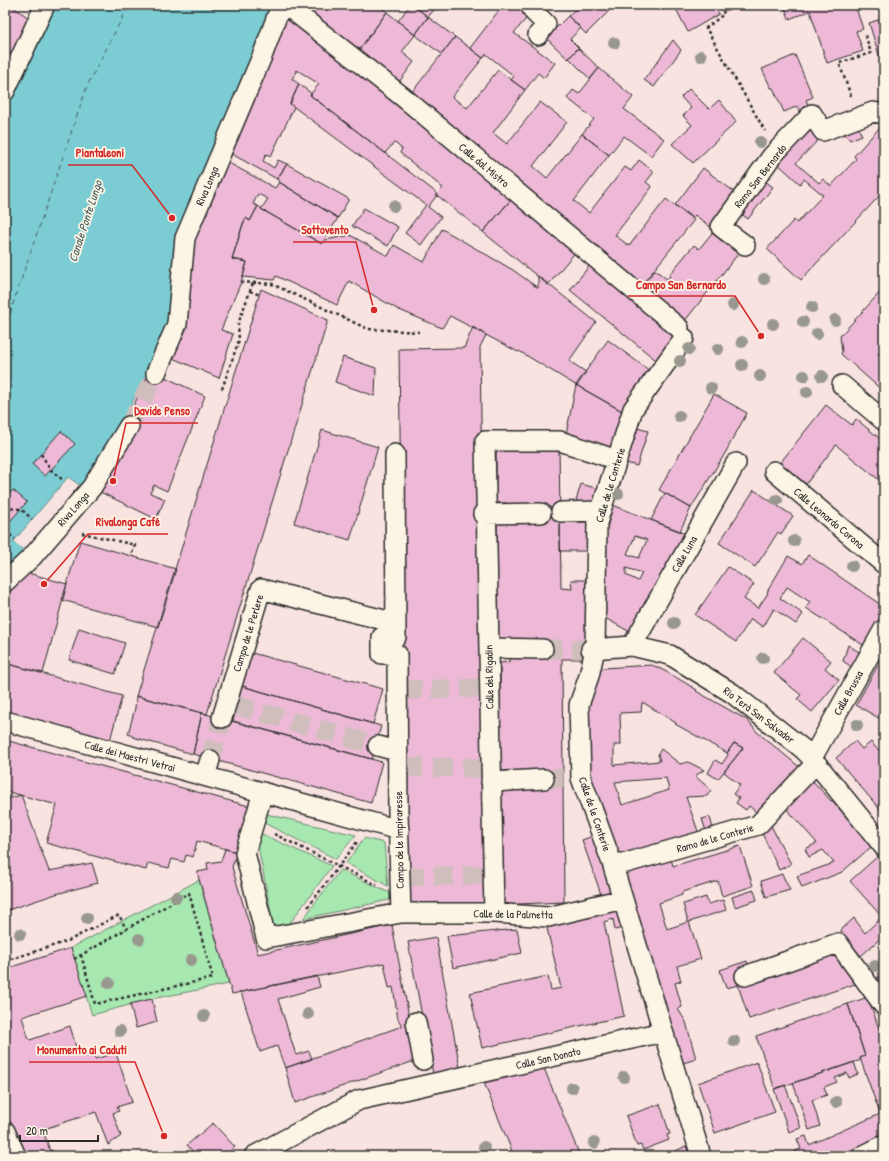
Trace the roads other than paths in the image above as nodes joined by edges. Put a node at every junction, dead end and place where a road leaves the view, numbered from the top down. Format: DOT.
graph roads {
  1 [pos="45,5"];
  2 [pos="281,5"];
  3 [pos="286,5"];
  4 [pos="530,5"];
  5 [pos="538,35"];
  6 [pos="5,91"];
  7 [pos="884,114"];
  8 [pos="745,244"];
  9 [pos="681,333"];
  10 [pos="156,373"];
  11 [pos="842,384"];
  12 [pos="884,421"];
  13 [pos="129,426"];
  14 [pos="395,454"];
  15 [pos="617,460"];
  16 [pos="736,463"];
  17 [pos="774,471"];
  18 [pos="601,511"];
  19 [pos="561,512"];
  20 [pos="541,513"];
  21 [pos="485,514"];
  22 [pos="884,564"];
  23 [pos="5,582"];
  24 [pos="396,623"];
  25 [pos="884,629"];
  26 [pos="632,646"];
  27 [pos="489,648"];
  28 [pos="543,648"];
  29 [pos="593,649"];
  30 [pos="228,709"];
  31 [pos="5,721"];
  32 [pos="378,746"];
  33 [pos="814,760"];
  34 [pos="400,762"];
  35 [pos="489,773"];
  36 [pos="544,779"];
  37 [pos="259,791"];
  38 [pos="399,830"];
  39 [pos="884,847"];
  40 [pos="612,863"];
  41 [pos="623,899"];
  42 [pos="401,905"];
  43 [pos="494,914"];
  44 [pos="744,976"];
  45 [pos="884,1006"];
  46 [pos="416,1022"];
  47 [pos="663,1032"];
  48 [pos="423,1060"];
  49 [pos="5,1131"];
  50 [pos="884,1145"];
  51 [pos="16,1156"];
  52 [pos="254,1156"];
  53 [pos="701,1156"];
  54 [pos="862,1156"];
  1 -- 6 [label="street"];
  2 -- 10 [label="street, Riva Longa"];
  3 -- 9 [label="street, Calle dal Mistro"];
  4 -- 5 [label="street"];
  7 -- 8 [label="street, Ramo San Bernardo"];
  9 -- 15 [label="street, Calle de le Conterie"];
  11 -- 12 [label="street"];
  13 -- 23 [label="street, Riva Longa"];
  14 -- 24 [label="street"];
  15 -- 18 [label="street, Calle de le Conterie"];
  15 -- 21 [label="street, Calle del Rigadin"];
  16 -- 26 [label="street, Calle Luna"];
  17 -- 22 [label="street, Calle Leonardo Corona"];
  18 -- 19 [label="street"];
  18 -- 29 [label="street, Calle de le Conterie"];
  20 -- 21 [label="street"];
  21 -- 27 [label="street, Calle del Rigadin"];
  24 -- 30 [label="street, Campo de le Perlere"];
  24 -- 34 [label="street"];
  25 -- 33 [label="street, Calle Brussa"];
  26 -- 29 [label="street, Rio Terà San Salvador"];
  26 -- 33 [label="street, Rio Terà San Salvador"];
  27 -- 28 [label="street"];
  27 -- 35 [label="street, Calle del Rigadin"];
  29 -- 40 [label="street, Calle de le Conterie"];
  31 -- 37 [label="street, Calle dei Maestri Vetrai"];
  32 -- 34 [label="street"];
  33 -- 39 [label="street, Rio Terà San Salvador"];
  33 -- 40 [label="street, Ramo de le Conterie"];
  34 -- 38 [label="street, Campo de le Impiraresse"];
  35 -- 36 [label="street"];
  35 -- 43 [label="street, Calle del Rigadin"];
  37 -- 38 [label="street, Calle dei Maestri Vetrai"];
  37 -- 42 [label="street, Calle de la Palmetta"];
  38 -- 42 [label="street, Campo de le Impiraresse"];
  40 -- 41 [label="street, Calle de le Conterie"];
  41 -- 43 [label="street, Calle de la Palmetta"];
  41 -- 47 [label="street, Calle de le Conterie"];
  42 -- 43 [label="street, Calle de la Palmetta"];
  44 -- 45 [label="street"];
  46 -- 48 [label="street"];
  47 -- 52 [label="street, Calle San Donato"];
  47 -- 53 [label="street, Calle de le Conterie"];
  49 -- 51 [label="street"];
  50 -- 54 [label="street"];
}
